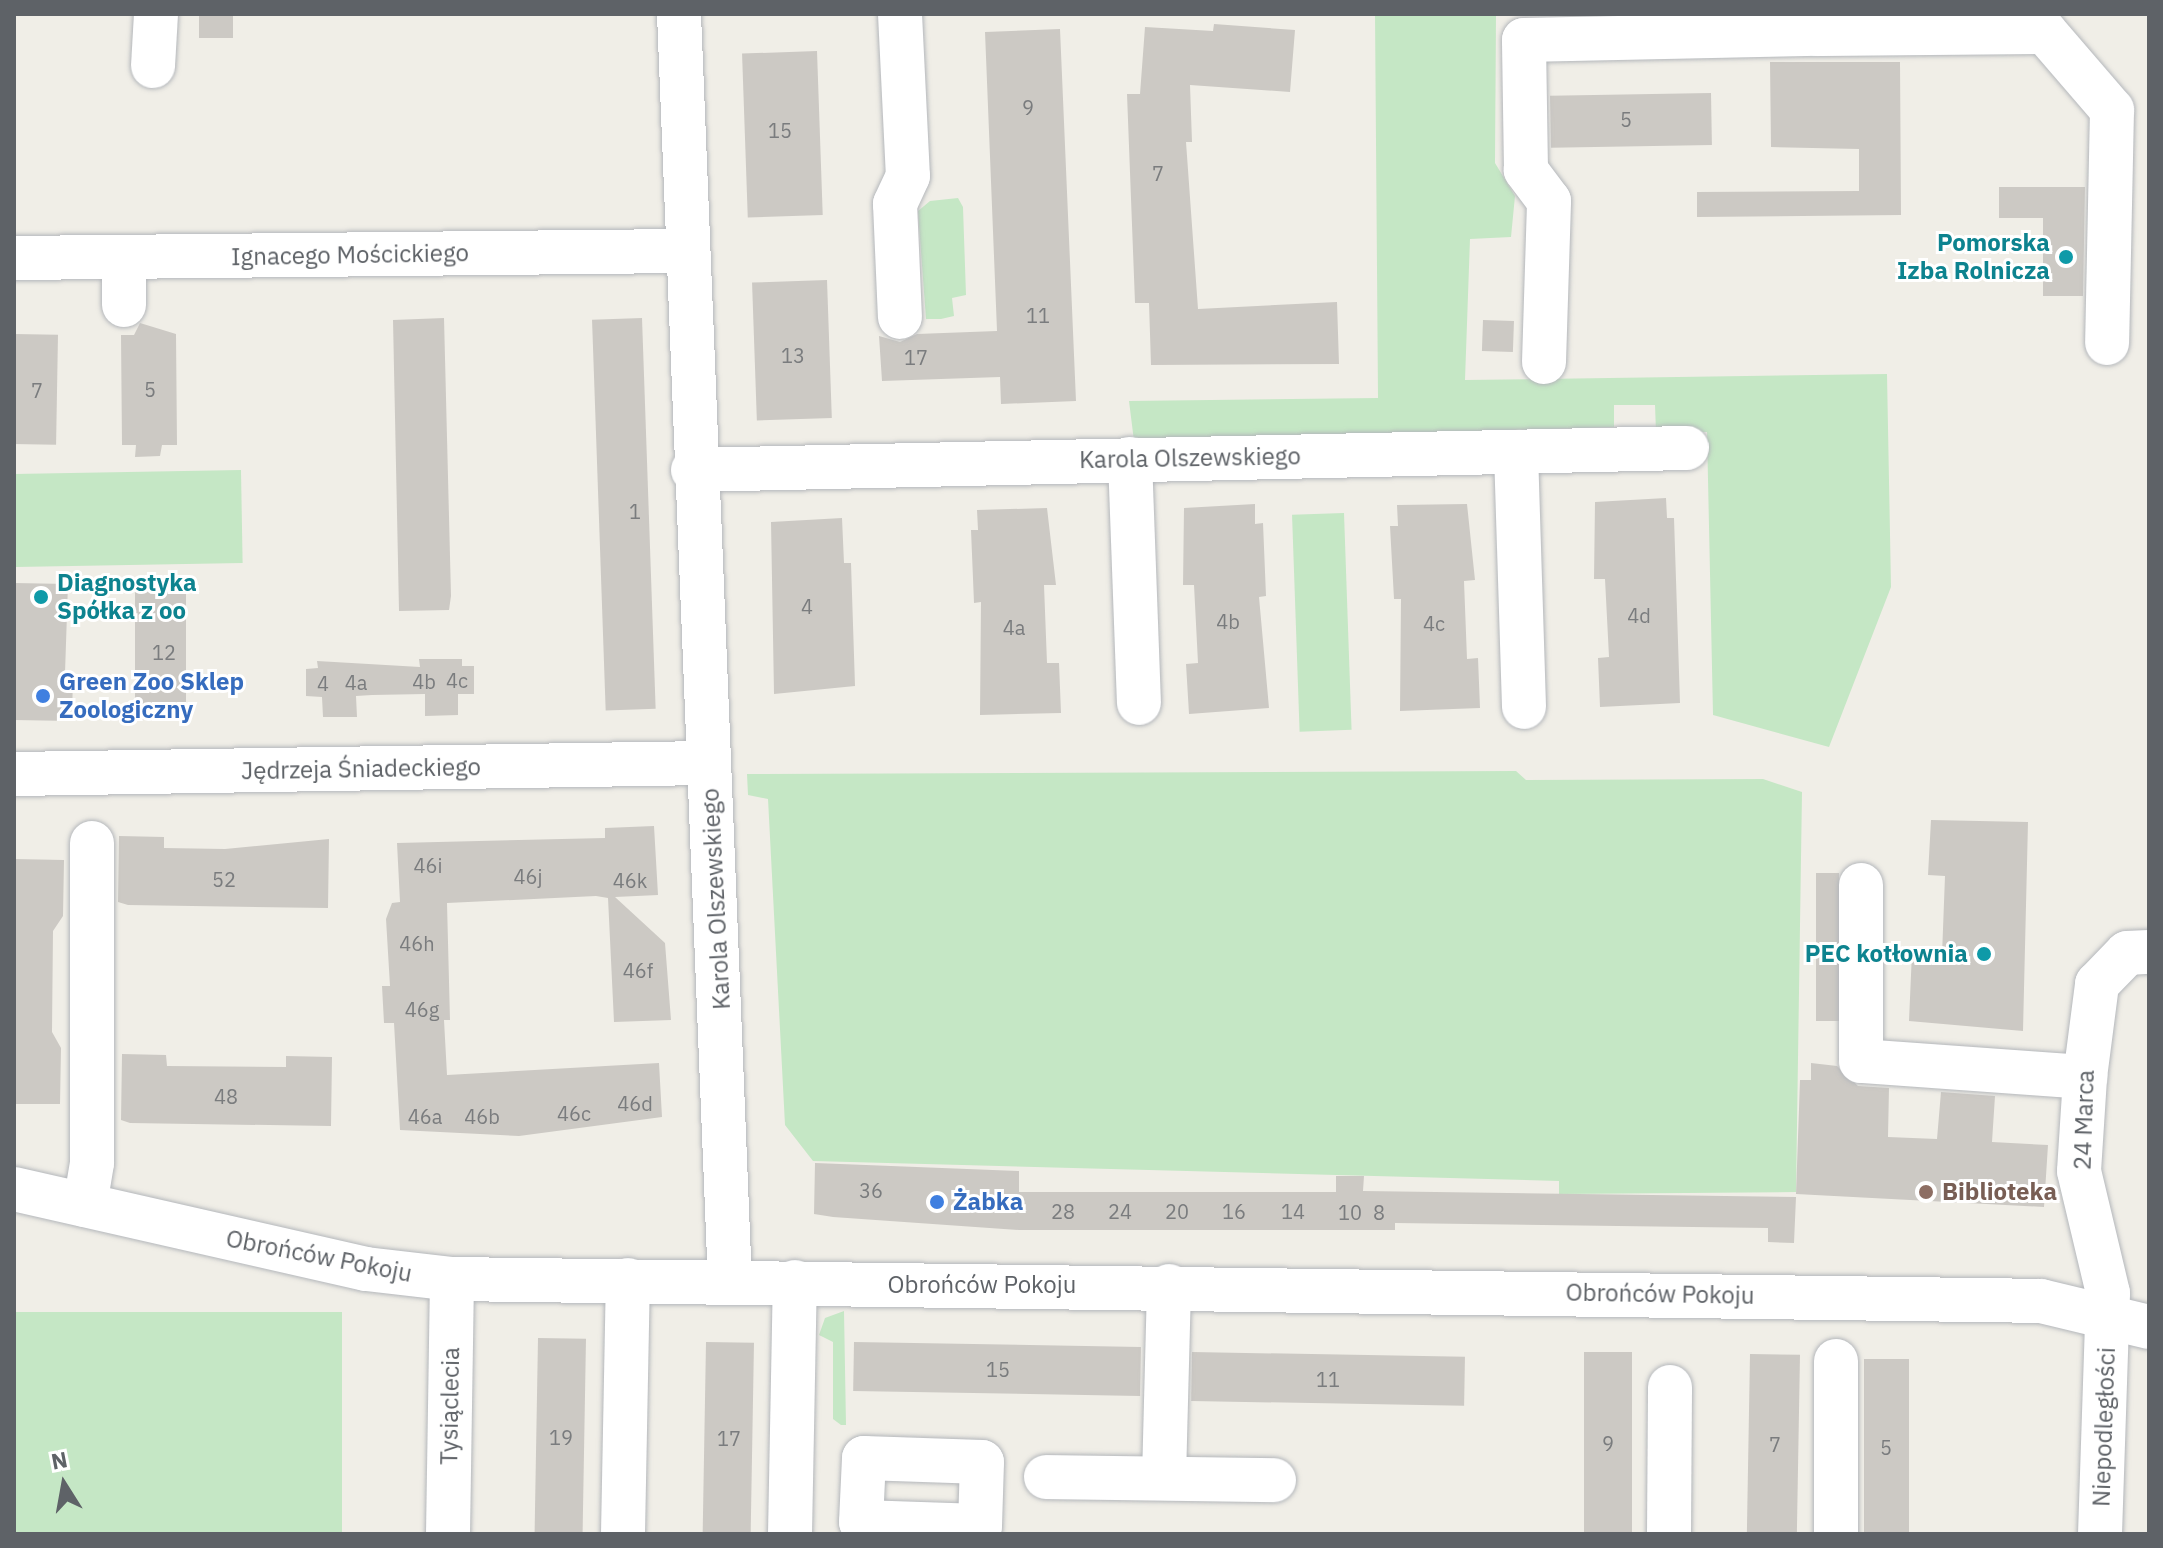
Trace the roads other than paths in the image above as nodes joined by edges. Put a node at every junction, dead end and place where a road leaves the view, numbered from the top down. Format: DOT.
graph roads {
  1 [pos="156,14"];
  2 [pos="679,14"];
  3 [pos="900,14"];
  4 [pos="1812,24"];
  5 [pos="153,66"];
  6 [pos="685,251"];
  7 [pos="124,257"];
  8 [pos="14,258"];
  9 [pos="124,305"];
  10 [pos="900,317"];
  11 [pos="2107,343"];
  12 [pos="1544,362"];
  13 [pos="1687,448"];
  14 [pos="1516,452"];
  15 [pos="1130,459"];
  16 [pos="693,470"];
  17 [pos="1139,703"];
  18 [pos="1524,707"];
  19 [pos="708,763"];
  20 [pos="14,774"];
  21 [pos="92,843"];
  22 [pos="1861,885"];
  23 [pos="2149,952"];
  24 [pos="2085,1077"];
  25 [pos="14,1189"];
  26 [pos="85,1205"];
  27 [pos="452,1279"];
  28 [pos="628,1280"];
  29 [pos="730,1282"];
  30 [pos="795,1282"];
  31 [pos="1169,1286"];
  32 [pos="2129,1323"];
  33 [pos="1836,1361"];
  34 [pos="1670,1387"];
  35 [pos="1046,1477"];
  36 [pos="1164,1478"];
  37 [pos="1274,1480"];
  38 [pos="448,1534"];
  39 [pos="623,1534"];
  40 [pos="790,1534"];
  41 [pos="1669,1534"];
  42 [pos="1836,1534"];
  43 [pos="2100,1534"];
  1 -- 5 [label="street"];
  2 -- 6 [label="street, Karola Olszewskiego"];
  3 -- 10 [label="street"];
  4 -- 11 [label="street"];
  4 -- 12 [label="street"];
  6 -- 7 [label="street, Ignacego Mościckiego"];
  6 -- 16 [label="street, Karola Olszewskiego"];
  7 -- 8 [label="street, Ignacego Mościckiego"];
  7 -- 9 [label="street"];
  13 -- 14 [label="street, Karola Olszewskiego"];
  14 -- 15 [label="street, Karola Olszewskiego"];
  14 -- 18 [label="street"];
  15 -- 16 [label="street, Karola Olszewskiego"];
  15 -- 17 [label="street"];
  16 -- 19 [label="street, Karola Olszewskiego"];
  19 -- 20 [label="street, Jędrzeja Śniadeckiego"];
  19 -- 29 [label="street, Karola Olszewskiego"];
  21 -- 26 [label="street"];
  22 -- 24 [label="street"];
  23 -- 24 [label="street, 24 Marca"];
  24 -- 32 [label="street, 24 Marca"];
  25 -- 26 [label="street, Obrońców Pokoju"];
  26 -- 27 [label="street, Obrońców Pokoju"];
  27 -- 28 [label="street, Obrońców Pokoju"];
  27 -- 38 [label="street, Tysiąclecia"];
  28 -- 29 [label="street, Obrońców Pokoju"];
  28 -- 39 [label="street"];
  29 -- 30 [label="street, Obrońców Pokoju"];
  30 -- 31 [label="street, Obrońców Pokoju"];
  30 -- 40 [label="street"];
  31 -- 32 [label="street, Obrońców Pokoju"];
  31 -- 36 [label="street"];
  32 -- 43 [label="street, Niepodległości"];
  33 -- 42 [label="street"];
  34 -- 41 [label="street"];
  35 -- 36 [label="street"];
  36 -- 37 [label="street"];
}
